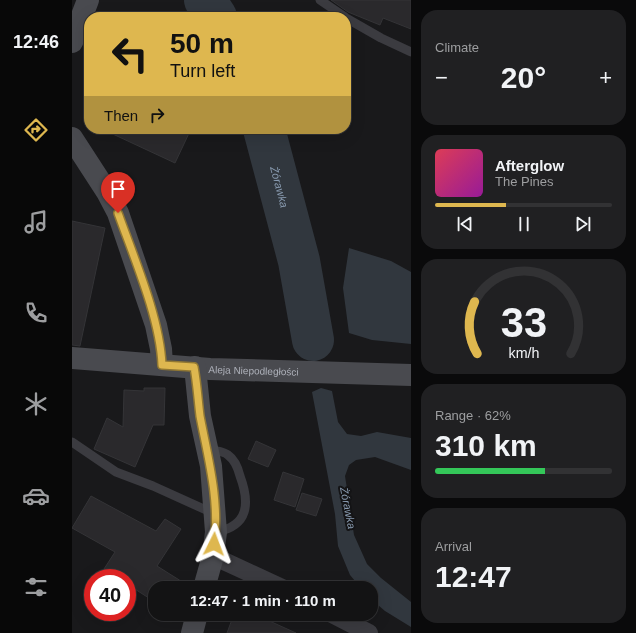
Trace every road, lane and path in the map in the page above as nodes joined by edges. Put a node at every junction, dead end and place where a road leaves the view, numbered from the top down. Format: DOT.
graph roads {
  1 [pos="88,0"];
  2 [pos="320,0"];
  3 [pos="338,12"];
  4 [pos="351,20"];
  5 [pos="72,42"];
  6 [pos="411,52"];
  7 [pos="72,138"];
  8 [pos="72,358"];
  9 [pos="162,365"];
  10 [pos="194,367"];
  11 [pos="411,375"];
  12 [pos="72,442"];
  13 [pos="208,449"];
  14 [pos="215,523"];
  15 [pos="213,556"];
  16 [pos="206,581"];
  17 [pos="267,581"];
  18 [pos="195,621"];
  19 [pos="346,621"];
  20 [pos="192,633"];
  21 [pos="369,633"];
  1 -- 5 [label="street"];
  2 -- 3 [label="lane"];
  4 -- 6 [label="lane"];
  7 -- 9 [label="street"];
  8 -- 9 [label="street, Aleja Niepodległości"];
  9 -- 10 [label="street, Aleja Niepodległości"];
  10 -- 11 [label="street, Aleja Niepodległości"];
  10 -- 13 [label="street"];
  12 -- 14 [label="lane"];
  13 -- 14 [label="street"];
  13 -- 14 [label="lane"];
  14 -- 15 [label="street"];
  15 -- 16 [label="street"];
  15 -- 17 [label="street"];
  18 -- 20 [label="street"];
  19 -- 21 [label="street"];
}
